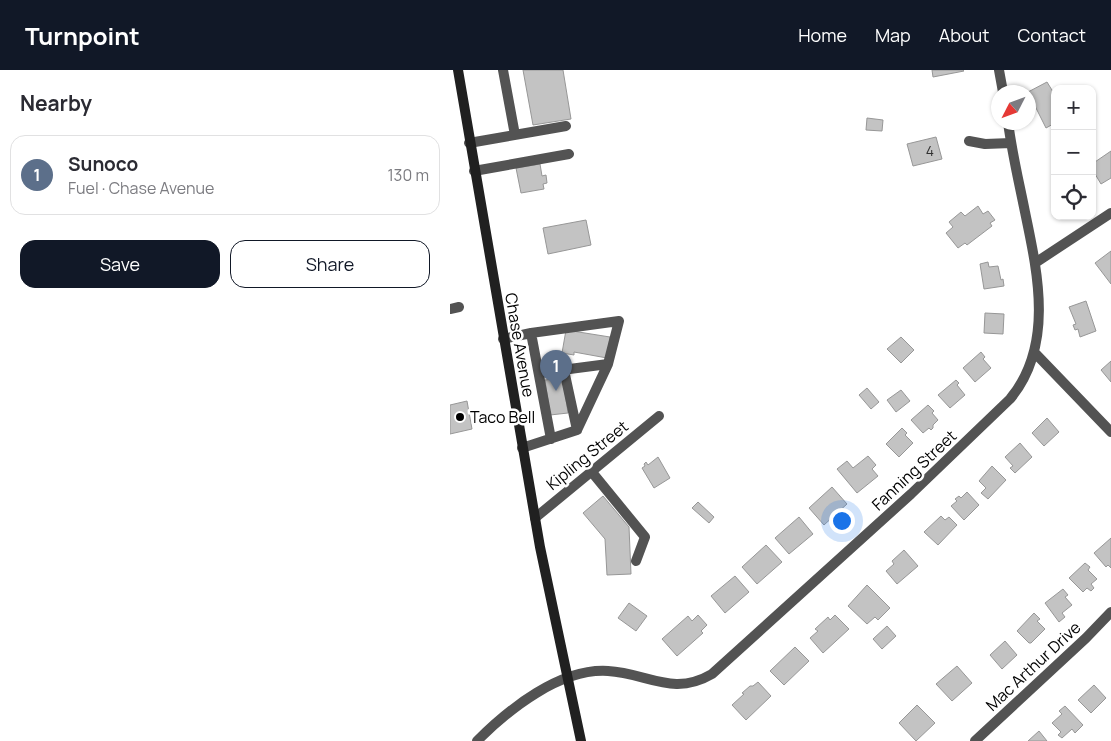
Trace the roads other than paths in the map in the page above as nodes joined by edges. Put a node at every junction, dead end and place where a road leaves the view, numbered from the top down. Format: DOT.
graph roads {
  1 [pos="458,70"];
  2 [pos="503,70"];
  3 [pos="1000,70"];
  4 [pos="1002,85"];
  5 [pos="566,126"];
  6 [pos="1009,130"];
  7 [pos="515,135"];
  8 [pos="969,141"];
  9 [pos="469,143"];
  10 [pos="1011,143"];
  11 [pos="569,154"];
  12 [pos="474,171"];
  13 [pos="1111,213"];
  14 [pos="1035,263"];
  15 [pos="531,333"];
  16 [pos="503,339"];
  17 [pos="1034,352"];
  18 [pos="608,364"];
  19 [pos="564,370"];
  20 [pos="539,373"];
  21 [pos="659,416"];
  22 [pos="576,430"];
  23 [pos="1111,432"];
  24 [pos="552,439"];
  25 [pos="522,448"];
  26 [pos="591,471"];
  27 [pos="535,518"];
  28 [pos="636,561"];
  29 [pos="1111,612"];
  30 [pos="567,678"];
  31 [pos="477,741"];
  32 [pos="581,741"];
  33 [pos="975,741"];
  1 -- 9 [label="main road, Chase Avenue"];
  2 -- 7 [label="street"];
  3 -- 4 [label="street"];
  5 -- 7 [label="street"];
  6 -- 10 [label="street, Fanning Street"];
  7 -- 9 [label="street"];
  8 -- 10 [label="street"];
  9 -- 12 [label="main road, Chase Avenue"];
  10 -- 14 [label="street, Fanning Street"];
  11 -- 12 [label="street"];
  12 -- 16 [label="main road, Chase Avenue"];
  13 -- 14 [label="street"];
  14 -- 17 [label="street, Fanning Street"];
  15 -- 16 [label="street"];
  15 -- 18 [label="street"];
  15 -- 20 [label="street"];
  16 -- 25 [label="main road, Chase Avenue"];
  17 -- 23 [label="street"];
  17 -- 30 [label="street, Fanning Street"];
  18 -- 19 [label="street"];
  18 -- 22 [label="street"];
  19 -- 20 [label="street"];
  19 -- 22 [label="street"];
  20 -- 24 [label="street"];
  21 -- 26 [label="street, Kipling Street"];
  22 -- 24 [label="street"];
  24 -- 25 [label="street"];
  25 -- 27 [label="main road, Chase Avenue"];
  26 -- 27 [label="street, Kipling Street"];
  26 -- 28 [label="street"];
  27 -- 30 [label="main road, Chase Avenue"];
  29 -- 33 [label="street, Mac Arthur Drive"];
  30 -- 31 [label="street, Fanning Street"];
  30 -- 32 [label="main road, Chase Avenue"];
}
